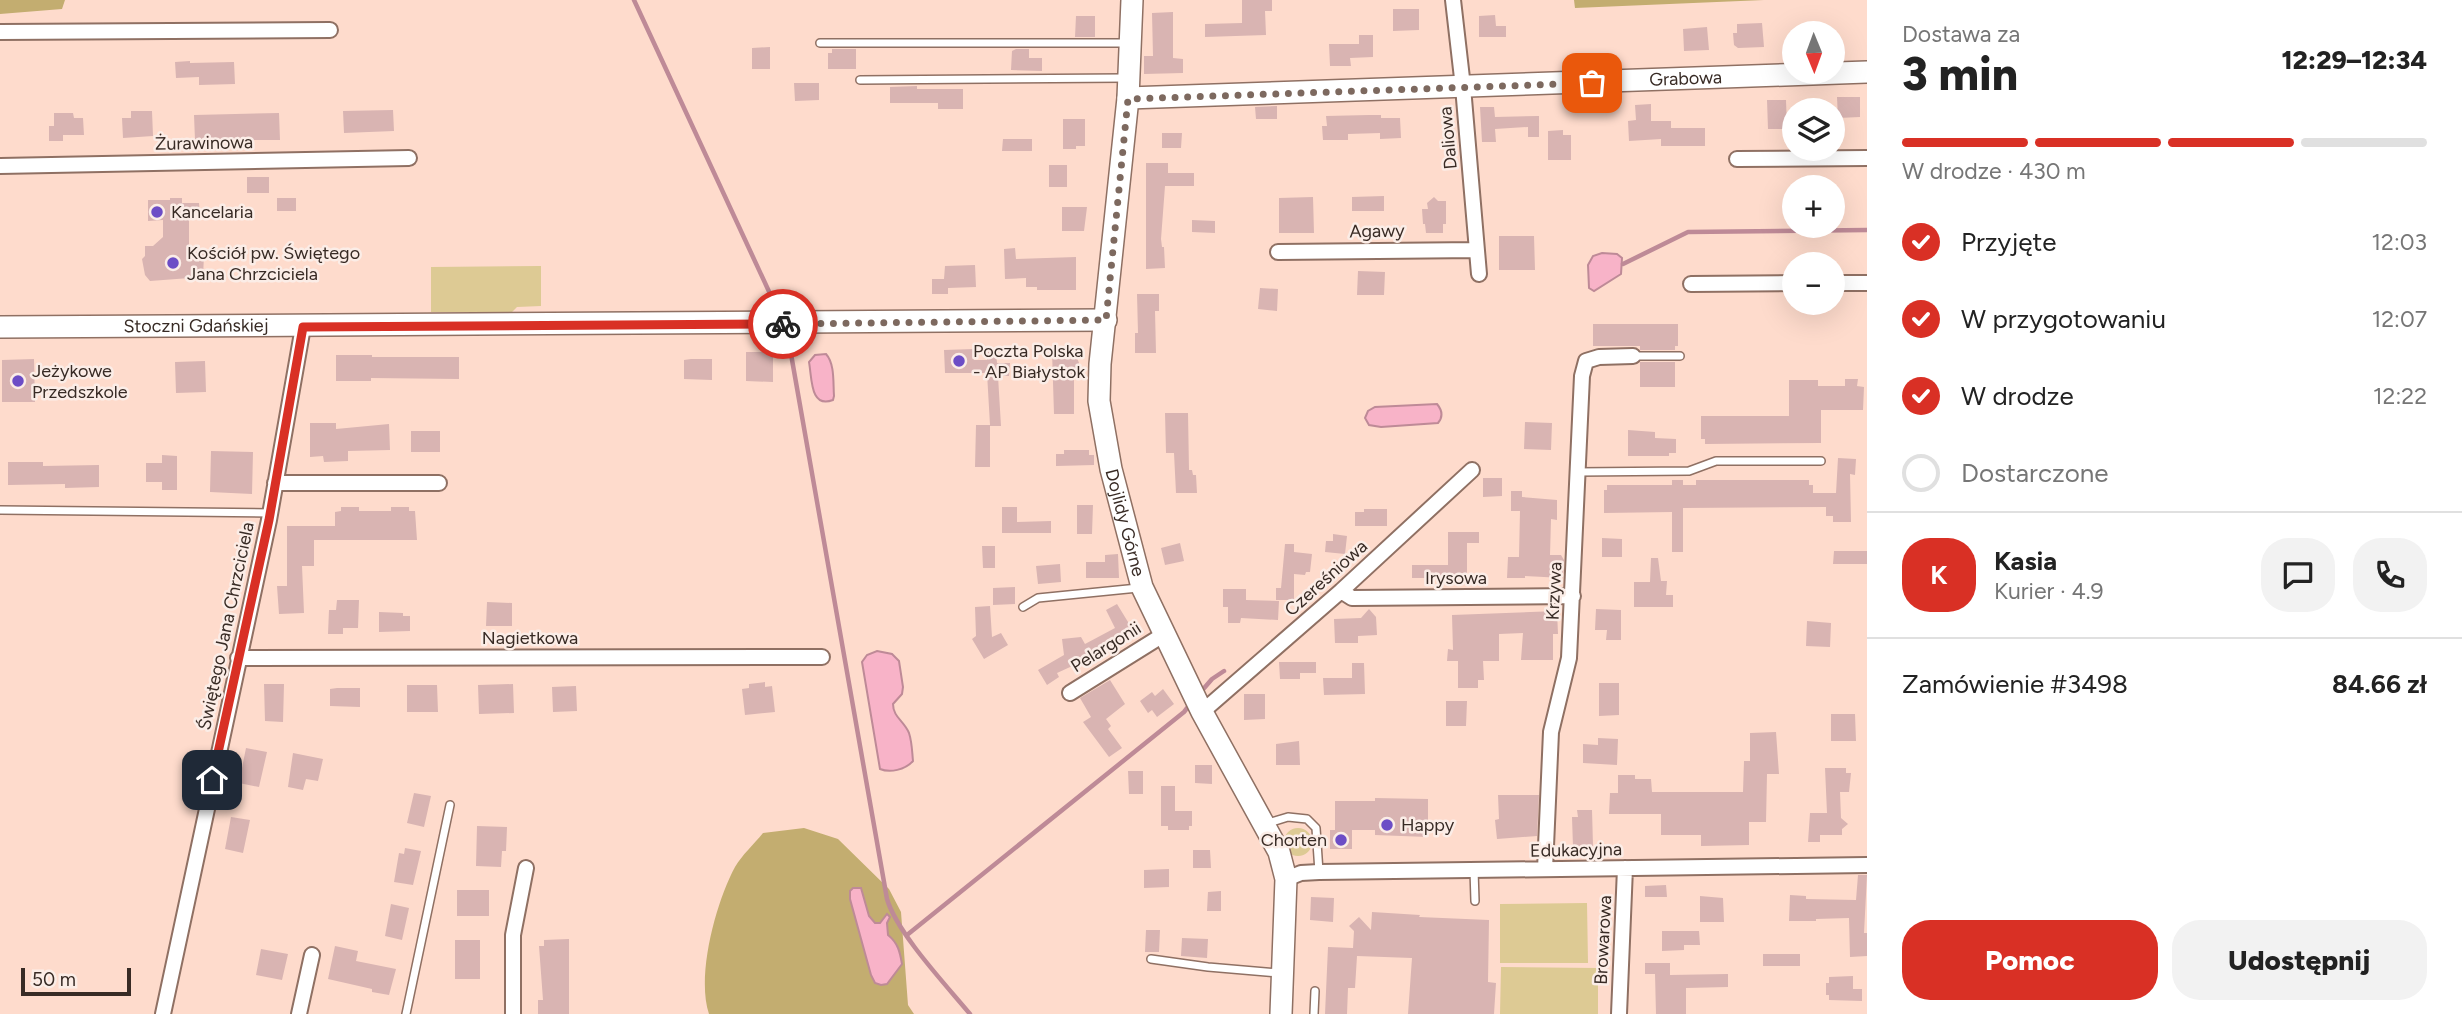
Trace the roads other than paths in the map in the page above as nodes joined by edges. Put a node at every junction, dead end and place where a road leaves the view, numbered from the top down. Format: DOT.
graph roads {
  1 [pos="1132,0"];
  2 [pos="1453,0"];
  3 [pos="330,30"];
  4 [pos="0,32"];
  5 [pos="820,43"];
  6 [pos="1130,43"];
  7 [pos="1867,72"];
  8 [pos="860,80"];
  9 [pos="1463,87"];
  10 [pos="1129,88"];
  11 [pos="409,158"];
  12 [pos="1867,158"];
  13 [pos="1737,159"];
  14 [pos="0,166"];
  15 [pos="1477,250"];
  16 [pos="1279,252"];
  17 [pos="1479,274"];
  18 [pos="1782,283"];
  19 [pos="1845,283"];
  20 [pos="1867,283"];
  21 [pos="1691,284"];
  22 [pos="1106,320"];
  23 [pos="0,327"];
  24 [pos="303,327"];
  25 [pos="1633,356"];
  26 [pos="1680,356"];
  27 [pos="1821,461"];
  28 [pos="1472,470"];
  29 [pos="1578,472"];
  30 [pos="275,483"];
  31 [pos="439,483"];
  32 [pos="0,510"];
  33 [pos="270,513"];
  34 [pos="1142,587"];
  35 [pos="1341,591"];
  36 [pos="1573,596"];
  37 [pos="1023,607"];
  38 [pos="1163,635"];
  39 [pos="822,657"];
  40 [pos="238,658"];
  41 [pos="1070,692"];
  42 [pos="1202,712"];
  43 [pos="450,805"];
  44 [pos="1265,824"];
  45 [pos="1867,865"];
  46 [pos="526,867"];
  47 [pos="1625,868"];
  48 [pos="1545,869"];
  49 [pos="1474,870"];
  50 [pos="1326,873"];
  51 [pos="1286,879"];
  52 [pos="1475,901"];
  53 [pos="312,956"];
  54 [pos="1152,959"];
  55 [pos="1283,973"];
  56 [pos="1315,991"];
  57 [pos="163,1014"];
  58 [pos="299,1014"];
  59 [pos="406,1014"];
  60 [pos="513,1014"];
  61 [pos="1281,1014"];
  62 [pos="1314,1014"];
  63 [pos="1619,1014"];
  1 -- 6 [label="street, Dojlidy Górne"];
  2 -- 9 [label="street, Daliowa"];
  3 -- 4 [label="street"];
  5 -- 6 [label="lane"];
  6 -- 10 [label="street, Dojlidy Górne"];
  7 -- 9 [label="street, Grabowa"];
  8 -- 10 [label="lane"];
  9 -- 10 [label="street, Grabowa"];
  9 -- 15 [label="street, Daliowa"];
  10 -- 22 [label="street, Dojlidy Górne"];
  11 -- 14 [label="street, Żurawinowa"];
  12 -- 13 [label="street"];
  15 -- 16 [label="street, Agawy"];
  15 -- 17 [label="street, Daliowa"];
  18 -- 21 [label="street"];
  19 -- 20 [label="street"];
  22 -- 24 [label="street, Stoczni Gdańskiej"];
  22 -- 34 [label="street, Dojlidy Górne"];
  23 -- 24 [label="street, Stoczni Gdańskiej"];
  24 -- 30 [label="street, Świętego Jana Chrzciciela"];
  25 -- 26 [label="lane"];
  25 -- 29 [label="street, Krzywa"];
  27 -- 29 [label="lane"];
  28 -- 35 [label="street, Czereśniowa"];
  29 -- 36 [label="street, Krzywa"];
  30 -- 31 [label="street"];
  30 -- 33 [label="street, Świętego Jana Chrzciciela"];
  32 -- 33 [label="lane"];
  33 -- 40 [label="street, Świętego Jana Chrzciciela"];
  34 -- 37 [label="lane"];
  34 -- 38 [label="street, Dojlidy Górne"];
  35 -- 36 [label="street, Irysowa"];
  35 -- 42 [label="street, Czereśniowa"];
  36 -- 48 [label="street, Krzywa"];
  38 -- 41 [label="street, Pelargonii"];
  38 -- 42 [label="street, Dojlidy Górne"];
  39 -- 40 [label="street, Nagietkowa"];
  40 -- 57 [label="street, Świętego Jana Chrzciciela"];
  42 -- 44 [label="street, Dojlidy Górne"];
  43 -- 59 [label="lane"];
  44 -- 50 [label="lane"];
  44 -- 51 [label="street, Dojlidy Górne"];
  45 -- 47 [label="street, Edukacyjna"];
  46 -- 60 [label="street"];
  47 -- 48 [label="street, Edukacyjna"];
  47 -- 63 [label="street, Browarowa"];
  48 -- 49 [label="street, Edukacyjna"];
  49 -- 50 [label="street, Edukacyjna"];
  49 -- 52 [label="lane"];
  50 -- 51 [label="street, Edukacyjna"];
  51 -- 55 [label="street, Dojlidy Górne"];
  53 -- 58 [label="street"];
  54 -- 55 [label="lane"];
  55 -- 61 [label="street, Dojlidy Górne"];
  56 -- 62 [label="lane"];
}
